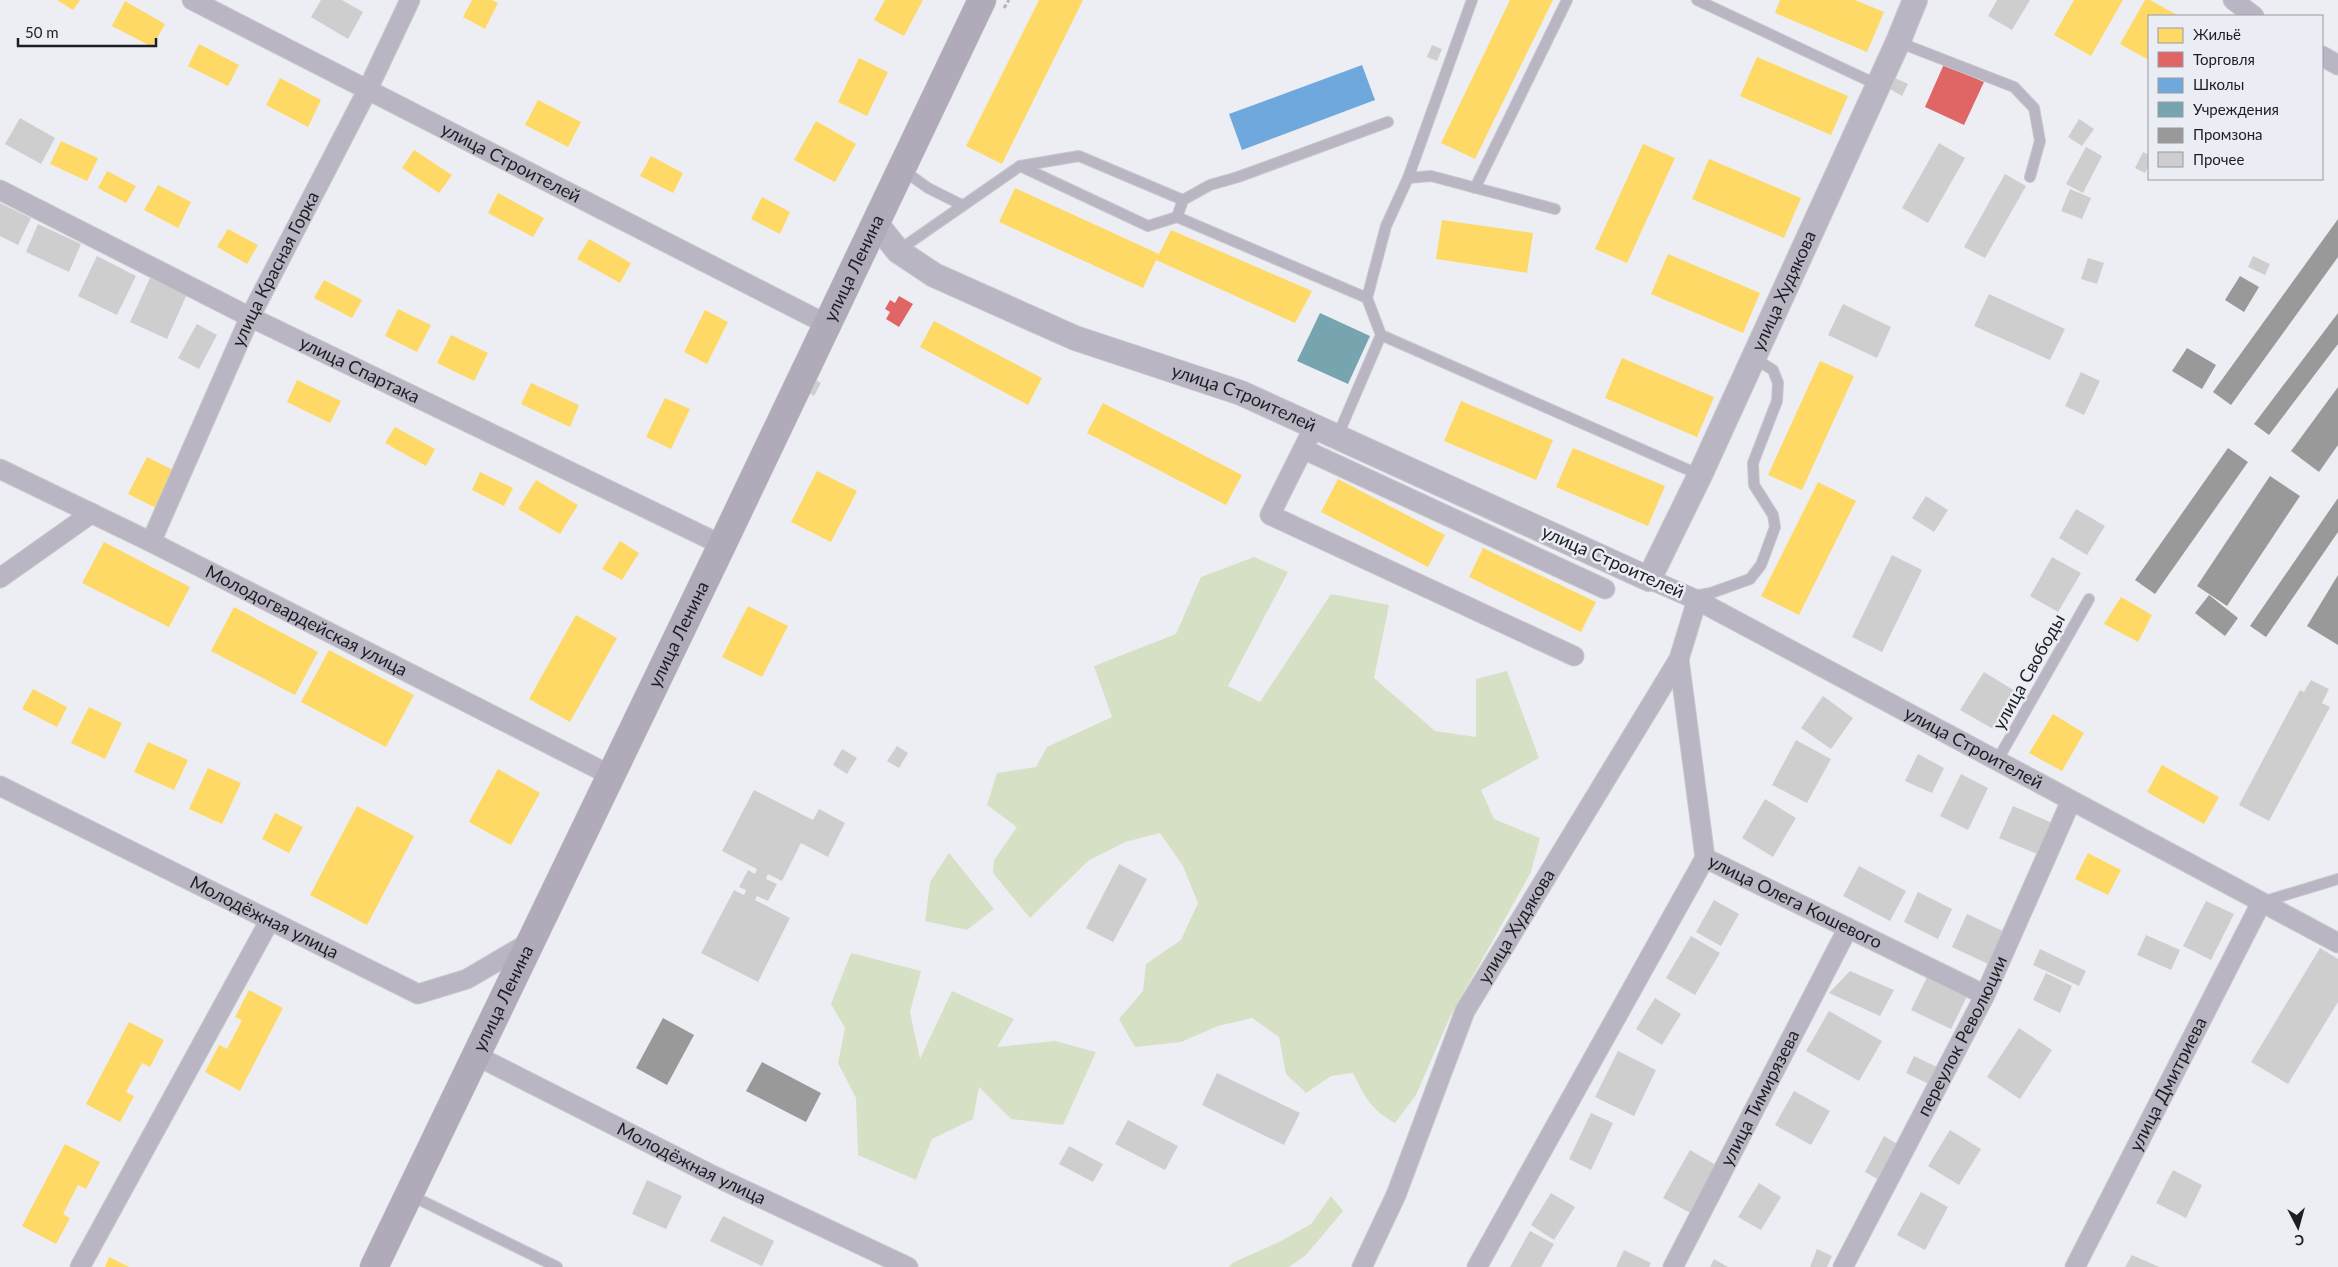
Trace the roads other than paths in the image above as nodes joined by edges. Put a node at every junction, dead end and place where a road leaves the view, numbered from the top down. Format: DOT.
graph roads {
  1 [pos="192,0"];
  2 [pos="410,0"];
  3 [pos="982,0"];
  4 [pos="1472,0"];
  5 [pos="1567,0"];
  6 [pos="1697,0"];
  7 [pos="1915,0"];
  8 [pos="2233,0"];
  9 [pos="2253,15"];
  10 [pos="1898,42"];
  11 [pos="2323,57"];
  12 [pos="2338,65"];
  13 [pos="1878,85"];
  14 [pos="367,91"];
  15 [pos="1388,122"];
  16 [pos="1020,166"];
  17 [pos="901,168"];
  18 [pos="2030,177"];
  19 [pos="1408,178"];
  20 [pos="1475,188"];
  21 [pos="0,190"];
  22 [pos="1183,200"];
  23 [pos="962,206"];
  24 [pos="1555,209"];
  25 [pos="1177,217"];
  26 [pos="875,222"];
  27 [pos="898,250"];
  28 [pos="1367,298"];
  29 [pos="250,318"];
  30 [pos="828,325"];
  31 [pos="1381,335"];
  32 [pos="1754,358"];
  33 [pos="1315,425"];
  34 [pos="1338,435"];
  35 [pos="1303,449"];
  36 [pos="0,469"];
  37 [pos="1700,476"];
  38 [pos="92,513"];
  39 [pos="151,542"];
  40 [pos="722,545"];
  41 [pos="0,578"];
  42 [pos="1648,579"];
  43 [pos="1605,589"];
  44 [pos="1694,599"];
  45 [pos="2089,599"];
  46 [pos="1574,656"];
  47 [pos="1679,660"];
  48 [pos="1997,761"];
  49 [pos="612,776"];
  50 [pos="0,786"];
  51 [pos="2071,801"];
  52 [pos="1705,858"];
  53 [pos="2338,879"];
  54 [pos="2261,903"];
  55 [pos="270,920"];
  56 [pos="1848,928"];
  57 [pos="530,942"];
  58 [pos="2338,942"];
  59 [pos="1985,995"];
  60 [pos="477,1056"];
  61 [pos="409,1194"];
  62 [pos="80,1267"];
  63 [pos="374,1267"];
  64 [pos="557,1267"];
  65 [pos="908,1267"];
  66 [pos="1362,1267"];
  67 [pos="1477,1267"];
  68 [pos="1673,1267"];
  69 [pos="1843,1267"];
  70 [pos="2075,1267"];
  1 -- 14 [label="street, улица Строителей"];
  2 -- 14 [label="street, улица Красная Горка"];
  3 -- 17 [label="main road, улица Ленина"];
  4 -- 19 [label="lane"];
  5 -- 20 [label="lane"];
  6 -- 13 [label="lane"];
  7 -- 10 [label="street, улица Худякова"];
  8 -- 9 [label="street"];
  10 -- 13 [label="street, улица Худякова"];
  10 -- 18 [label="lane"];
  11 -- 12 [label="street"];
  13 -- 32 [label="street, улица Худякова"];
  14 -- 29 [label="street, улица Красная Горка"];
  14 -- 30 [label="street, улица Строителей"];
  15 -- 22 [label="lane"];
  16 -- 22 [label="lane"];
  16 -- 23 [label="lane"];
  16 -- 25 [label="lane"];
  17 -- 23 [label="lane"];
  17 -- 26 [label="main road, улица Ленина"];
  19 -- 20 [label="lane"];
  19 -- 28 [label="lane"];
  20 -- 24 [label="lane"];
  21 -- 29 [label="street, улица Спартака"];
  22 -- 25 [label="lane"];
  23 -- 27 [label="lane"];
  25 -- 28 [label="lane"];
  26 -- 27 [label="street, улица Строителей"];
  26 -- 30 [label="main road, улица Ленина"];
  27 -- 33 [label="street, улица Строителей"];
  28 -- 31 [label="lane"];
  29 -- 39 [label="street, улица Красная Горка"];
  29 -- 40 [label="street, улица Спартака"];
  30 -- 40 [label="main road, улица Ленина"];
  31 -- 34 [label="lane"];
  31 -- 37 [label="lane"];
  32 -- 37 [label="street, улица Худякова"];
  32 -- 44 [label="lane"];
  33 -- 34 [label="street, улица Строителей"];
  33 -- 35 [label="street"];
  34 -- 42 [label="street, улица Строителей"];
  35 -- 43 [label="street"];
  35 -- 46 [label="street"];
  36 -- 38 [label="street, Молодогвардейская улица"];
  37 -- 42 [label="street, улица Худякова"];
  38 -- 39 [label="street, Молодогвардейская улица"];
  38 -- 41 [label="street"];
  39 -- 49 [label="street, Молодогвардейская улица"];
  40 -- 49 [label="main road, улица Ленина"];
  42 -- 44 [label="street, улица Строителей"];
  44 -- 47 [label="street, улица Худякова"];
  44 -- 48 [label="street, улица Строителей"];
  45 -- 48 [label="lane, улица Свободы"];
  47 -- 52 [label="street, улица Олега Кошевого"];
  47 -- 66 [label="street, улица Худякова"];
  48 -- 51 [label="street, улица Строителей"];
  49 -- 57 [label="main road, улица Ленина"];
  50 -- 55 [label="street, Молодёжная улица"];
  51 -- 54 [label="street, улица Строителей"];
  51 -- 59 [label="street, переулок Революции"];
  52 -- 56 [label="street, улица Олега Кошевого"];
  52 -- 67 [label="street"];
  53 -- 54 [label="lane"];
  54 -- 58 [label="street, улица Строителей"];
  54 -- 70 [label="street, улица Дмитриева"];
  55 -- 57 [label="street, Молодёжная улица"];
  55 -- 62 [label="street"];
  56 -- 59 [label="street, улица Олега Кошевого"];
  56 -- 68 [label="street, улица Тимирязева"];
  57 -- 60 [label="main road, улица Ленина"];
  59 -- 69 [label="street, переулок Революции"];
  60 -- 61 [label="main road, улица Ленина"];
  60 -- 65 [label="street, Молодёжная улица"];
  61 -- 63 [label="main road, улица Ленина"];
  61 -- 64 [label="lane"];
}
